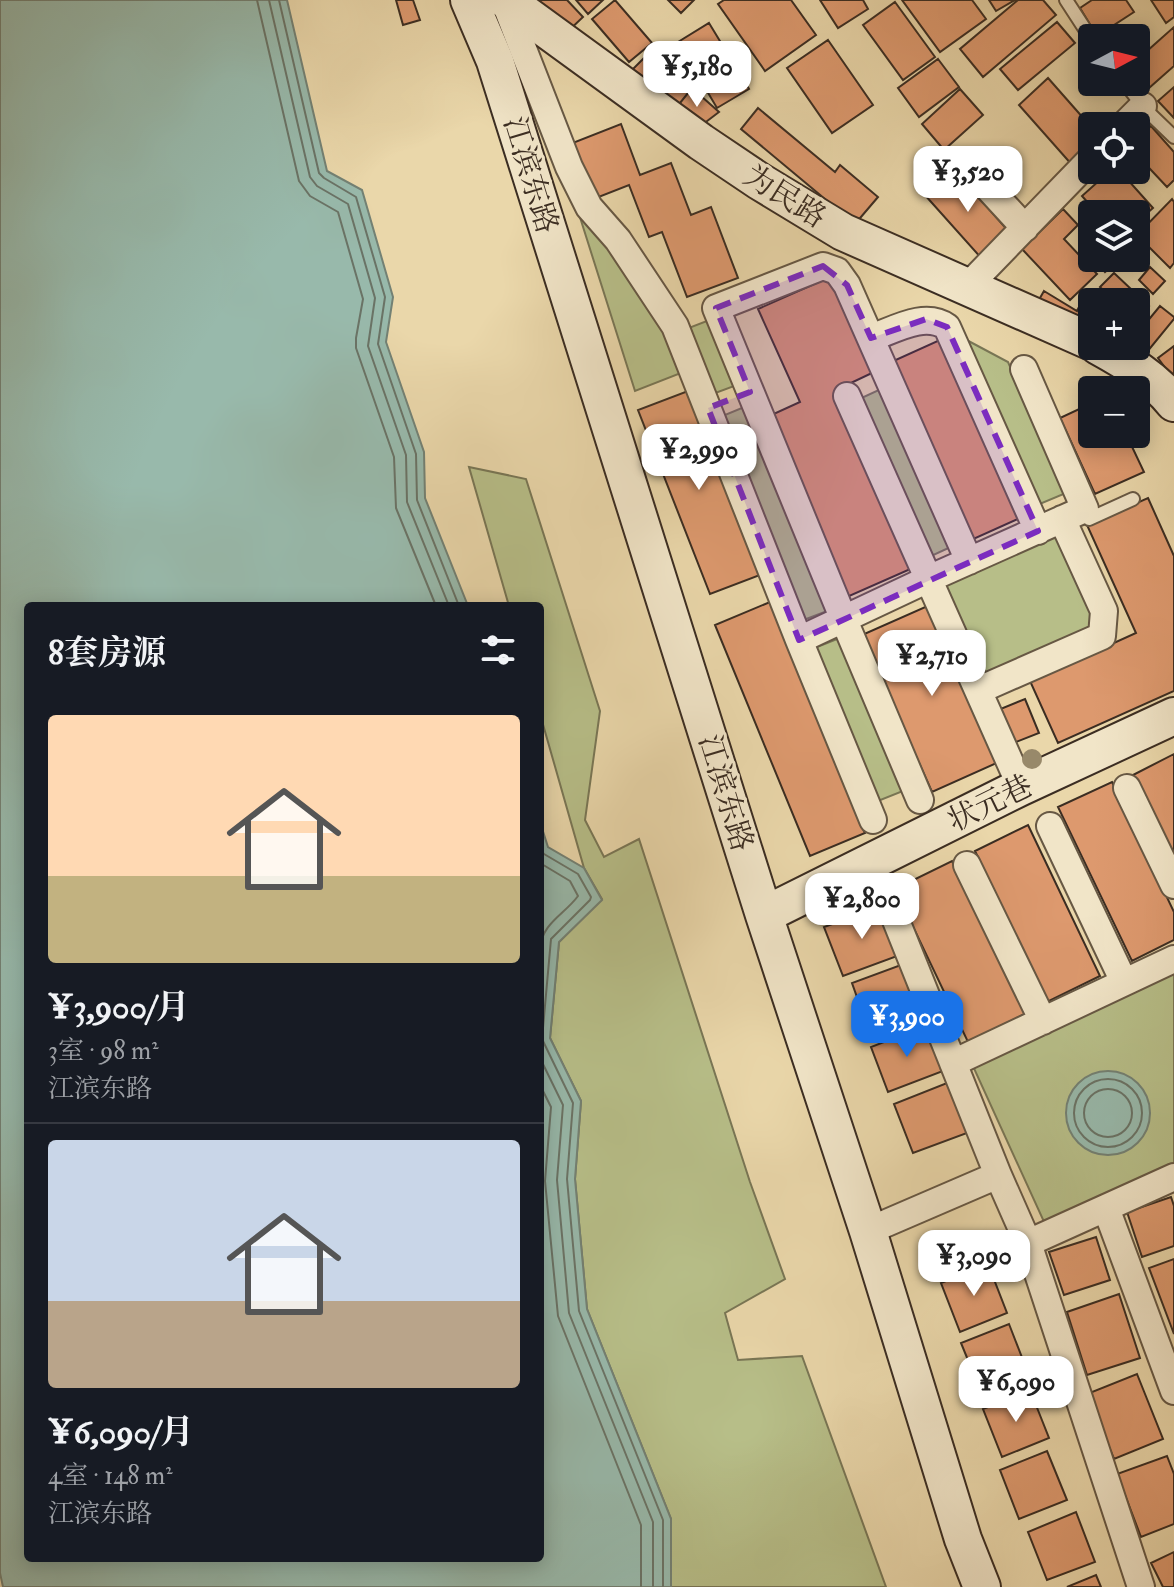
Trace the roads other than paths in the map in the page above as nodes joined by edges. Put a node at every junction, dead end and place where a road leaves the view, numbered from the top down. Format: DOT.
graph roads {
  1 [pos="469,0"];
  2 [pos="505,0"];
  3 [pos="1066,0"];
  4 [pos="1082,24"];
  5 [pos="1135,96"];
  6 [pos="1143,106"];
  7 [pos="1137,112"];
  8 [pos="1174,137"];
  9 [pos="968,166"];
  10 [pos="1078,173"];
  11 [pos="1025,228"];
  12 [pos="967,287"];
  13 [pos="1078,336"];
  14 [pos="871,338"];
  15 [pos="1123,360"];
  16 [pos="1024,369"];
  17 [pos="750,392"];
  18 [pos="847,396"];
  19 [pos="1174,403"];
  20 [pos="708,408"];
  21 [pos="1133,499"];
  22 [pos="1073,514"];
  23 [pos="1038,531"];
  24 [pos="969,561"];
  25 [pos="930,579"];
  26 [pos="844,620"];
  27 [pos="799,640"];
  28 [pos="979,690"];
  29 [pos="1174,716"];
  30 [pos="1021,787"];
  31 [pos="1127,788"];
  32 [pos="920,800"];
  33 [pos="873,820"];
  34 [pos="1050,826"];
  35 [pos="967,865"];
  36 [pos="1174,885"];
  37 [pos="889,903"];
  38 [pos="764,915"];
  39 [pos="1174,959"];
  40 [pos="1124,982"];
  41 [pos="1043,1021"];
  42 [pos="953,1063"];
  43 [pos="998,1175"];
  44 [pos="1174,1177"];
  45 [pos="1106,1208"];
  46 [pos="868,1231"];
  47 [pos="1028,1243"];
  48 [pos="1174,1391"];
  49 [pos="982,1587"];
  50 [pos="1141,1587"];
  1 -- 38 [label="main road, 江滨东路"];
  2 -- 12 [label="main road, 为民路"];
  2 -- 20 [label="street"];
  3 -- 4 [label="lane"];
  5 -- 6 [label="lane"];
  6 -- 7 [label="street"];
  6 -- 8 [label="lane"];
  9 -- 11 [label="street"];
  10 -- 11 [label="street"];
  11 -- 12 [label="street"];
  12 -- 13 [label="main road, 为民路"];
  14 -- 17 [label="street"];
  14 -- 23 [label="street"];
  14 -- 24 [label="street"];
  15 -- 19 [label="main road"];
  16 -- 22 [label="street"];
  17 -- 20 [label="street"];
  17 -- 26 [label="street"];
  18 -- 25 [label="street"];
  20 -- 27 [label="street"];
  21 -- 22 [label="lane"];
  22 -- 23 [label="street"];
  22 -- 28 [label="street"];
  23 -- 24 [label="street"];
  24 -- 25 [label="street"];
  25 -- 26 [label="street"];
  25 -- 28 [label="street"];
  26 -- 27 [label="street"];
  26 -- 32 [label="street"];
  27 -- 33 [label="street"];
  28 -- 30 [label="street"];
  29 -- 30 [label="main road, 状元巷"];
  30 -- 38 [label="main road, 状元巷"];
  31 -- 36 [label="street"];
  34 -- 40 [label="street"];
  35 -- 41 [label="street"];
  37 -- 42 [label="street"];
  38 -- 46 [label="main road, 江滨东路"];
  39 -- 40 [label="street"];
  40 -- 41 [label="street"];
  41 -- 42 [label="street"];
  42 -- 43 [label="street"];
  43 -- 46 [label="street"];
  43 -- 47 [label="street"];
  44 -- 45 [label="street"];
  45 -- 47 [label="street"];
  45 -- 48 [label="street"];
  46 -- 49 [label="main road, 江滨东路"];
  47 -- 50 [label="street"];
}
